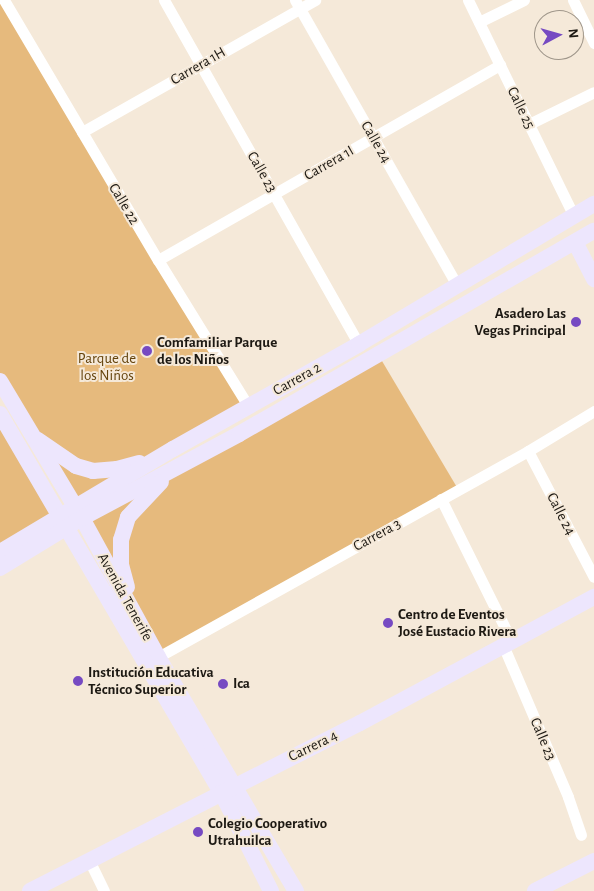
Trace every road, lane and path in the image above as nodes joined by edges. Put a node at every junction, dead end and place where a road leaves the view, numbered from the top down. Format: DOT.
graph roads {
  1 [pos="4,0"];
  2 [pos="164,0"];
  3 [pos="315,0"];
  4 [pos="468,0"];
  5 [pos="524,0"];
  6 [pos="573,0"];
  7 [pos="0,4"];
  8 [pos="298,4"];
  9 [pos="479,22"];
  10 [pos="594,43"];
  11 [pos="201,65"];
  12 [pos="500,65"];
  13 [pos="594,92"];
  14 [pos="529,124"];
  15 [pos="82,132"];
  16 [pos="373,138"];
  17 [pos="275,194"];
  18 [pos="594,204"];
  19 [pos="574,216"];
  20 [pos="594,231"];
  21 [pos="575,242"];
  22 [pos="158,260"];
  23 [pos="594,279"];
  24 [pos="457,285"];
  25 [pos="360,344"];
  26 [pos="0,381"];
  27 [pos="248,406"];
  28 [pos="594,411"];
  29 [pos="0,414"];
  30 [pos="34,438"];
  31 [pos="173,449"];
  32 [pos="528,450"];
  33 [pos="177,467"];
  34 [pos="441,499"];
  35 [pos="79,513"];
  36 [pos="63,522"];
  37 [pos="0,552"];
  38 [pos="0,568"];
  39 [pos="594,577"];
  40 [pos="594,597"];
  41 [pos="134,613"];
  42 [pos="507,643"];
  43 [pos="158,657"];
  44 [pos="228,789"];
  45 [pos="581,835"];
  46 [pos="89,860"];
  47 [pos="594,861"];
  48 [pos="30,891"];
  49 [pos="104,891"];
  50 [pos="271,891"];
  51 [pos="296,891"];
  52 [pos="535,891"];
  1 -- 7 [label="street"];
  1 -- 15 [label="street, Calle 22"];
  2 -- 11 [label="street, Calle 23"];
  3 -- 8 [label="street, Carrera 1H"];
  4 -- 9 [label="street, Calle 25"];
  5 -- 9 [label="street"];
  6 -- 10 [label="street"];
  8 -- 11 [label="street, Carrera 1H"];
  8 -- 16 [label="street, Calle 24"];
  9 -- 12 [label="street, Calle 25"];
  11 -- 15 [label="street, Carrera 1H"];
  11 -- 17 [label="street, Calle 23"];
  12 -- 14 [label="street, Calle 25"];
  12 -- 16 [label="street, Carrera 1I"];
  13 -- 14 [label="street"];
  14 -- 19 [label="street, Calle 25"];
  15 -- 22 [label="street, Calle 22"];
  16 -- 17 [label="street, Carrera 1I"];
  16 -- 24 [label="street, Calle 24"];
  17 -- 22 [label="street, Carrera 1I"];
  17 -- 25 [label="street, Calle 23"];
  18 -- 19 [label="main road, Carrera 2"];
  19 -- 24 [label="main road, Carrera 2"];
  20 -- 21 [label="main road, Carrera 2"];
  21 -- 23 [label="main road"];
  21 -- 33 [label="main road, Carrera 2"];
  22 -- 27 [label="street, Calle 22"];
  24 -- 25 [label="main road, Carrera 2"];
  25 -- 27 [label="main road, Carrera 2"];
  26 -- 30 [label="main road, Avenida Tenerife"];
  27 -- 31 [label="main road, Carrera 2"];
  28 -- 32 [label="street, Carrera 3"];
  29 -- 36 [label="main road, Avenida Tenerife"];
  30 -- 31 [label="main road"];
  30 -- 35 [label="main road, Avenida Tenerife"];
  31 -- 35 [label="main road, Carrera 2"];
  32 -- 34 [label="street, Carrera 3"];
  32 -- 39 [label="street, Calle 24"];
  33 -- 35 [label="main road, Carrera 2"];
  33 -- 41 [label="main road"];
  34 -- 42 [label="street, Calle 23"];
  34 -- 43 [label="street, Carrera 3"];
  35 -- 36 [label="main road, Carrera 2"];
  35 -- 41 [label="main road, Avenida Tenerife"];
  36 -- 37 [label="main road, Carrera 2"];
  36 -- 38 [label="main road, Carrera 2"];
  36 -- 44 [label="main road, Avenida Tenerife"];
  40 -- 42 [label="main road, Carrera 4"];
  41 -- 43 [label="main road, Avenida Tenerife"];
  42 -- 44 [label="main road, Carrera 4"];
  42 -- 45 [label="street, Calle 23"];
  43 -- 44 [label="main road, Avenida Tenerife"];
  44 -- 46 [label="main road, Carrera 4"];
  44 -- 50 [label="main road, Avenida Tenerife"];
  44 -- 51 [label="main road, Avenida Tenerife"];
  46 -- 48 [label="main road, Carrera 4"];
  46 -- 49 [label="street"];
  47 -- 52 [label="main road"];
}
